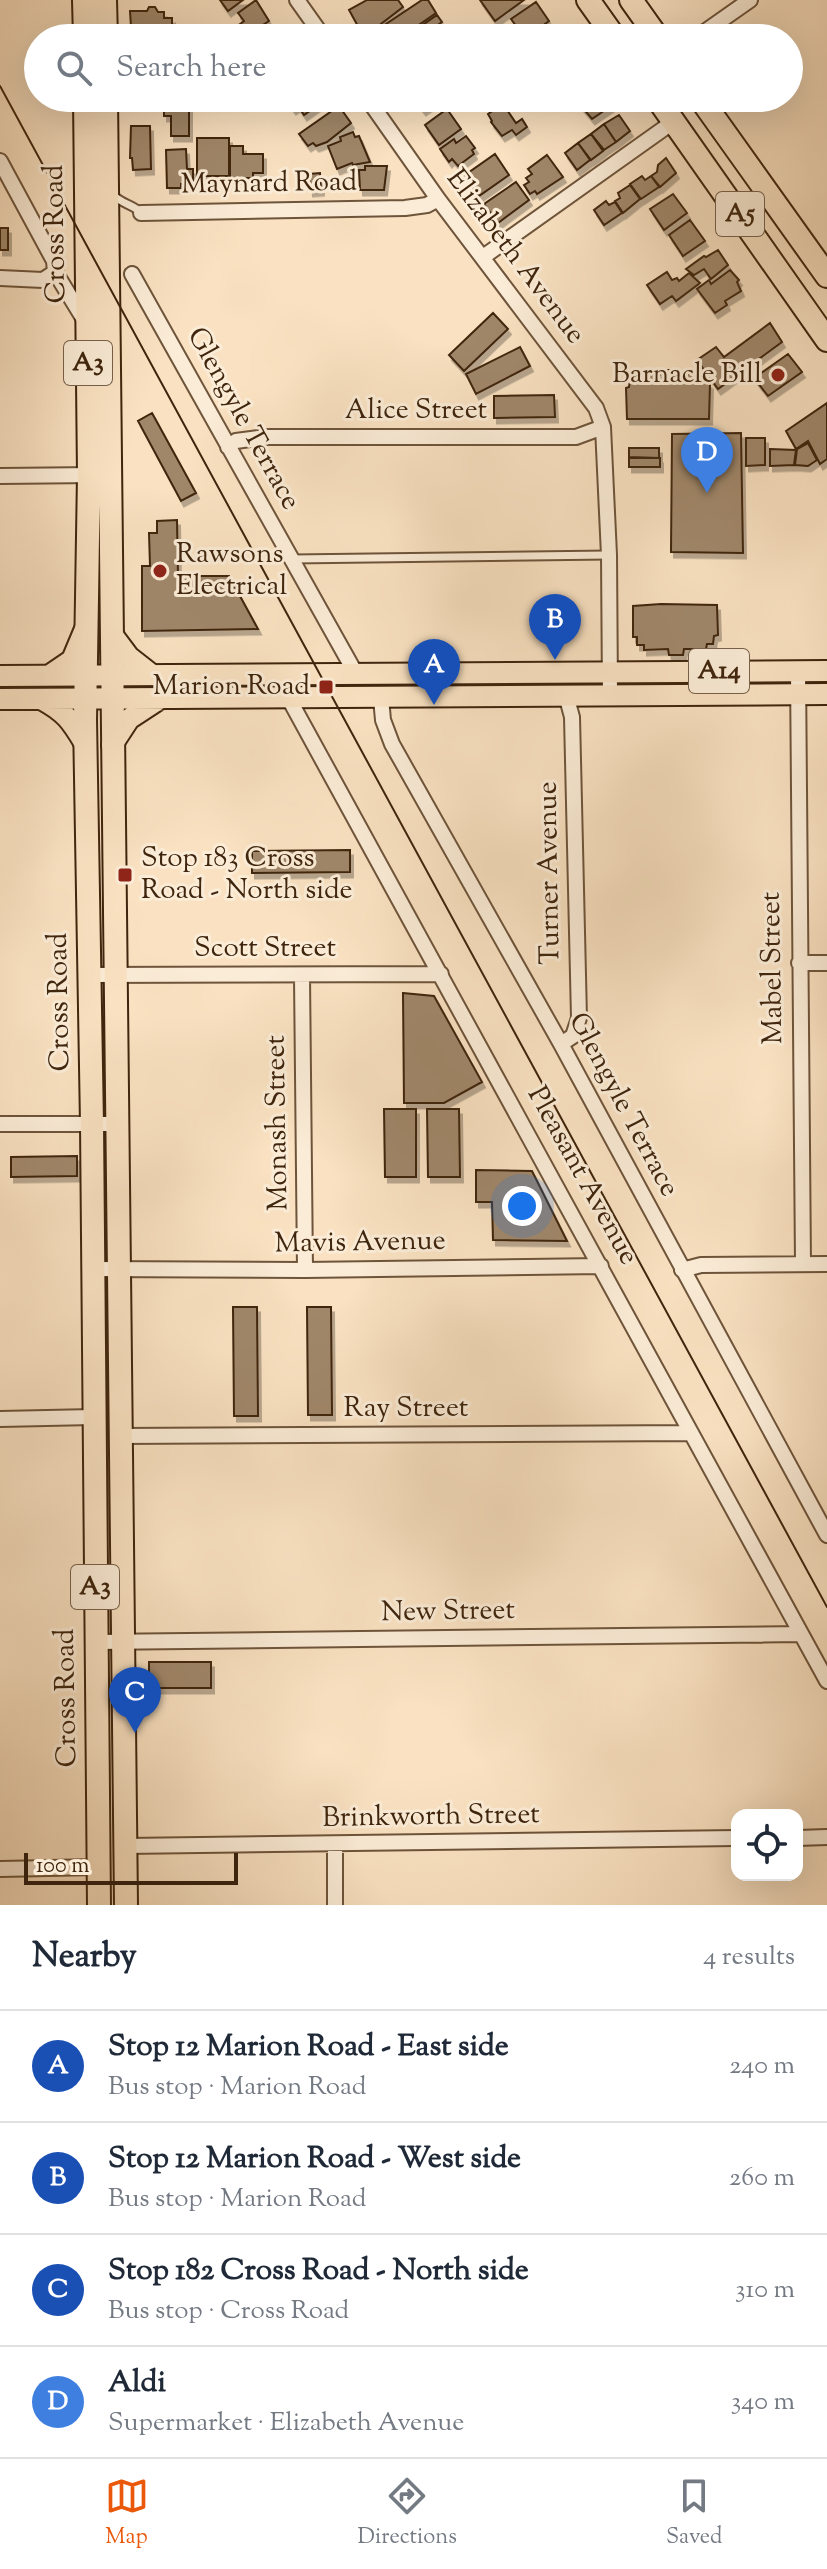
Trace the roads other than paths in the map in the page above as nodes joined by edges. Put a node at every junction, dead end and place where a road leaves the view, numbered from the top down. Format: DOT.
graph roads {
  1 [pos="84,0"];
  2 [pos="105,0"];
  3 [pos="297,0"];
  4 [pos="588,0"];
  5 [pos="631,0"];
  6 [pos="750,0"];
  7 [pos="85,24"];
  8 [pos="106,24"];
  9 [pos="314,24"];
  10 [pos="605,24"];
  11 [pos="648,24"];
  12 [pos="716,24"];
  13 [pos="85,112"];
  14 [pos="106,112"];
  15 [pos="377,112"];
  16 [pos="666,112"];
  17 [pos="710,112"];
  18 [pos="673,122"];
  19 [pos="0,161"];
  20 [pos="765,187"];
  21 [pos="108,190"];
  22 [pos="438,199"];
  23 [pos="735,207"];
  24 [pos="141,213"];
  25 [pos="483,257"];
  26 [pos="825,269"];
  27 [pos="55,272"];
  28 [pos="132,274"];
  29 [pos="0,278"];
  30 [pos="88,325"];
  31 [pos="827,340"];
  32 [pos="603,427"];
  33 [pos="228,447"];
  34 [pos="99,475"];
  35 [pos="0,476"];
  36 [pos="609,555"];
  37 [pos="292,559"];
  38 [pos="85,629"];
  39 [pos="111,633"];
  40 [pos="610,671"];
  41 [pos="798,671"];
  42 [pos="827,671"];
  43 [pos="356,674"];
  44 [pos="50,675"];
  45 [pos="85,675"];
  46 [pos="111,675"];
  47 [pos="152,675"];
  48 [pos="0,676"];
  49 [pos="610,694"];
  50 [pos="798,694"];
  51 [pos="827,694"];
  52 [pos="566,695"];
  53 [pos="288,697"];
  54 [pos="161,698"];
  55 [pos="381,698"];
  56 [pos="0,699"];
  57 [pos="41,699"];
  58 [pos="85,699"];
  59 [pos="112,699"];
  60 [pos="85,744"];
  61 [pos="112,745"];
  62 [pos="799,963"];
  63 [pos="827,963"];
  64 [pos="117,974"];
  65 [pos="441,974"];
  66 [pos="89,975"];
  67 [pos="302,976"];
  68 [pos="561,1044"];
  69 [pos="0,1124"];
  70 [pos="92,1124"];
  71 [pos="118,1124"];
  72 [pos="803,1264"];
  73 [pos="827,1264"];
  74 [pos="601,1266"];
  75 [pos="93,1269"];
  76 [pos="119,1269"];
  77 [pos="305,1270"];
  78 [pos="682,1270"];
  79 [pos="93,1417"];
  80 [pos="0,1419"];
  81 [pos="691,1433"];
  82 [pos="120,1436"];
  83 [pos="827,1535"];
  84 [pos="801,1634"];
  85 [pos="96,1642"];
  86 [pos="124,1642"];
  87 [pos="827,1681"];
  88 [pos="827,1837"];
  89 [pos="731,1838"];
  90 [pos="803,1838"];
  91 [pos="335,1844"];
  92 [pos="126,1846"];
  93 [pos="98,1867"];
  94 [pos="0,1869"];
  95 [pos="99,1905"];
  96 [pos="126,1905"];
  97 [pos="335,1905"];
  1 -- 7 [label="highway"];
  2 -- 8 [label="highway"];
  3 -- 9 [label="street"];
  4 -- 10 [label="highway"];
  5 -- 11 [label="highway"];
  6 -- 12 [label="street"];
  13 -- 30 [label="highway, Cross Road / A3"];
  14 -- 21 [label="highway, Cross Road / A3"];
  15 -- 22 [label="street, Elizabeth Avenue"];
  16 -- 18 [label="highway, A5"];
  17 -- 20 [label="highway, A5"];
  18 -- 23 [label="highway, A5"];
  18 -- 25 [label="street"];
  19 -- 27 [label="street"];
  20 -- 23 [label="highway"];
  20 -- 26 [label="highway, A5"];
  21 -- 24 [label="lane, Maynard Road"];
  21 -- 34 [label="highway, Cross Road / A3"];
  22 -- 24 [label="street, Maynard Road"];
  22 -- 25 [label="street, Elizabeth Avenue"];
  23 -- 31 [label="highway, A5"];
  25 -- 32 [label="street, Elizabeth Avenue"];
  27 -- 29 [label="street"];
  27 -- 30 [label="street"];
  28 -- 33 [label="street, Glengyle Terrace"];
  30 -- 34 [label="highway, Cross Road / A3"];
  32 -- 33 [label="street, Alice Street"];
  32 -- 36 [label="street, Elizabeth Avenue"];
  33 -- 37 [label="street, Glengyle Terrace"];
  34 -- 35 [label="street"];
  34 -- 38 [label="highway, Cross Road / A3"];
  34 -- 39 [label="highway, Cross Road / A3"];
  36 -- 37 [label="lane"];
  36 -- 40 [label="street, Elizabeth Avenue"];
  37 -- 43 [label="street, Glengyle Terrace"];
  38 -- 44 [label="main road"];
  38 -- 45 [label="highway, Cross Road / A3"];
  39 -- 46 [label="highway, Cross Road / A3"];
  39 -- 47 [label="main road"];
  40 -- 41 [label="main road, A14"];
  40 -- 43 [label="main road, A14"];
  40 -- 49 [label="street, Elizabeth Avenue"];
  41 -- 42 [label="main road, A14"];
  41 -- 50 [label="street, Mabel Street"];
  43 -- 47 [label="main road, A14"];
  44 -- 45 [label="main road, A14"];
  44 -- 48 [label="main road, A14"];
  45 -- 46 [label="main road, A14"];
  45 -- 58 [label="highway, Cross Road / A3"];
  46 -- 47 [label="main road, A14"];
  46 -- 59 [label="highway, Cross Road / A3"];
  49 -- 50 [label="main road, A14"];
  49 -- 52 [label="main road, A14"];
  50 -- 51 [label="main road, A14"];
  50 -- 62 [label="street, Mabel Street"];
  52 -- 55 [label="main road, A14"];
  52 -- 68 [label="street, Turner Avenue"];
  53 -- 54 [label="main road, A14"];
  53 -- 55 [label="main road, A14"];
  53 -- 65 [label="street, Pleasant Avenue"];
  54 -- 59 [label="main road, A14"];
  54 -- 61 [label="main road"];
  55 -- 68 [label="street, Glengyle Terrace"];
  56 -- 57 [label="main road, A14"];
  57 -- 58 [label="main road, A14"];
  57 -- 60 [label="main road"];
  58 -- 59 [label="main road, A14"];
  58 -- 60 [label="highway, Cross Road / A3"];
  59 -- 61 [label="highway, Cross Road / A3"];
  60 -- 66 [label="highway, Cross Road / A3"];
  61 -- 64 [label="highway, Cross Road / A3"];
  62 -- 63 [label="street"];
  62 -- 72 [label="street, Mabel Street"];
  64 -- 66 [label="street, Scott Street"];
  64 -- 67 [label="street, Scott Street"];
  64 -- 71 [label="highway, Cross Road / A3"];
  65 -- 67 [label="street, Scott Street"];
  65 -- 74 [label="street, Pleasant Avenue"];
  66 -- 70 [label="highway, Cross Road / A3"];
  67 -- 77 [label="street, Monash Street"];
  68 -- 78 [label="street, Glengyle Terrace"];
  69 -- 70 [label="street"];
  70 -- 71 [label="street"];
  70 -- 75 [label="highway, Cross Road / A3"];
  71 -- 76 [label="highway, Cross Road / A3"];
  72 -- 73 [label="street"];
  72 -- 78 [label="street"];
  74 -- 77 [label="street, Mavis Avenue"];
  74 -- 81 [label="street, Pleasant Avenue"];
  75 -- 76 [label="street, Mavis Avenue"];
  75 -- 79 [label="highway, Cross Road / A3"];
  76 -- 77 [label="street, Mavis Avenue"];
  76 -- 82 [label="highway, Cross Road / A3"];
  78 -- 83 [label="street, Glengyle Terrace"];
  79 -- 80 [label="street"];
  79 -- 85 [label="highway, Cross Road / A3"];
  81 -- 82 [label="street, Ray Street"];
  81 -- 84 [label="street, Pleasant Avenue"];
  82 -- 86 [label="highway, Cross Road / A3"];
  84 -- 86 [label="street, New Street"];
  84 -- 87 [label="street, Pleasant Avenue"];
  85 -- 86 [label="street, New Street"];
  85 -- 93 [label="highway, Cross Road / A3"];
  86 -- 92 [label="highway, Cross Road / A3"];
  88 -- 90 [label="street"];
  89 -- 91 [label="street, Brinkworth Street"];
  91 -- 92 [label="street, Brinkworth Street"];
  91 -- 97 [label="street"];
  92 -- 96 [label="highway, Cross Road / A3"];
  93 -- 94 [label="street"];
  93 -- 95 [label="highway, Cross Road / A3"];
}
